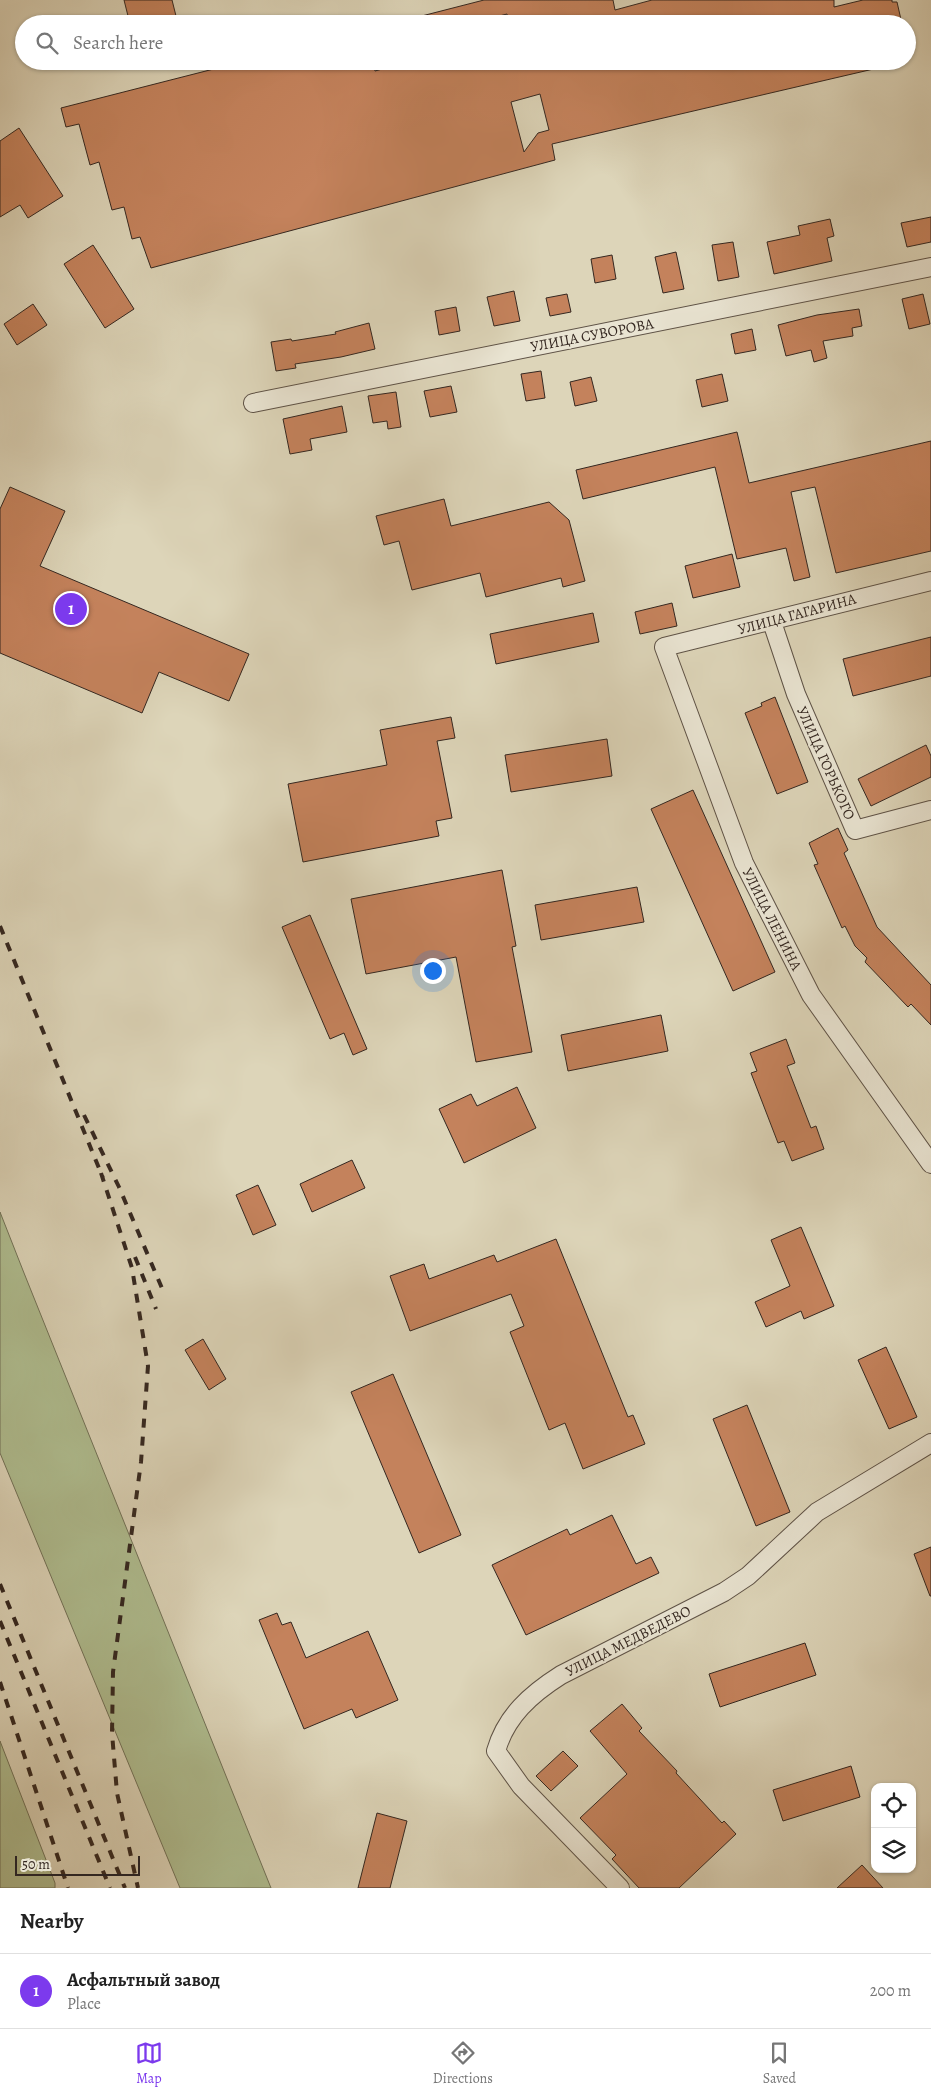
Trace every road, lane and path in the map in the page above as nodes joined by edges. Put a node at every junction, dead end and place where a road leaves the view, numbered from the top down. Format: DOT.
graph roads {
  1 [pos="931,267"];
  2 [pos="253,403"];
  3 [pos="931,581"];
  4 [pos="772,622"];
  5 [pos="664,647"];
  6 [pos="931,810"];
  7 [pos="931,1164"];
  8 [pos="931,1443"];
  9 [pos="620,1888"];
  1 -- 2 [label="street, УЛИЦА СУВОРОВА"];
  3 -- 4 [label="street, УЛИЦА ГАГАРИНА"];
  4 -- 5 [label="street, УЛИЦА ГАГАРИНА"];
  4 -- 6 [label="street, УЛИЦА ГОРЬКОГО"];
  5 -- 7 [label="street, УЛИЦА ЛЕНИНА"];
  8 -- 9 [label="street, УЛИЦА МЕДВЕДЕВО"];
}
